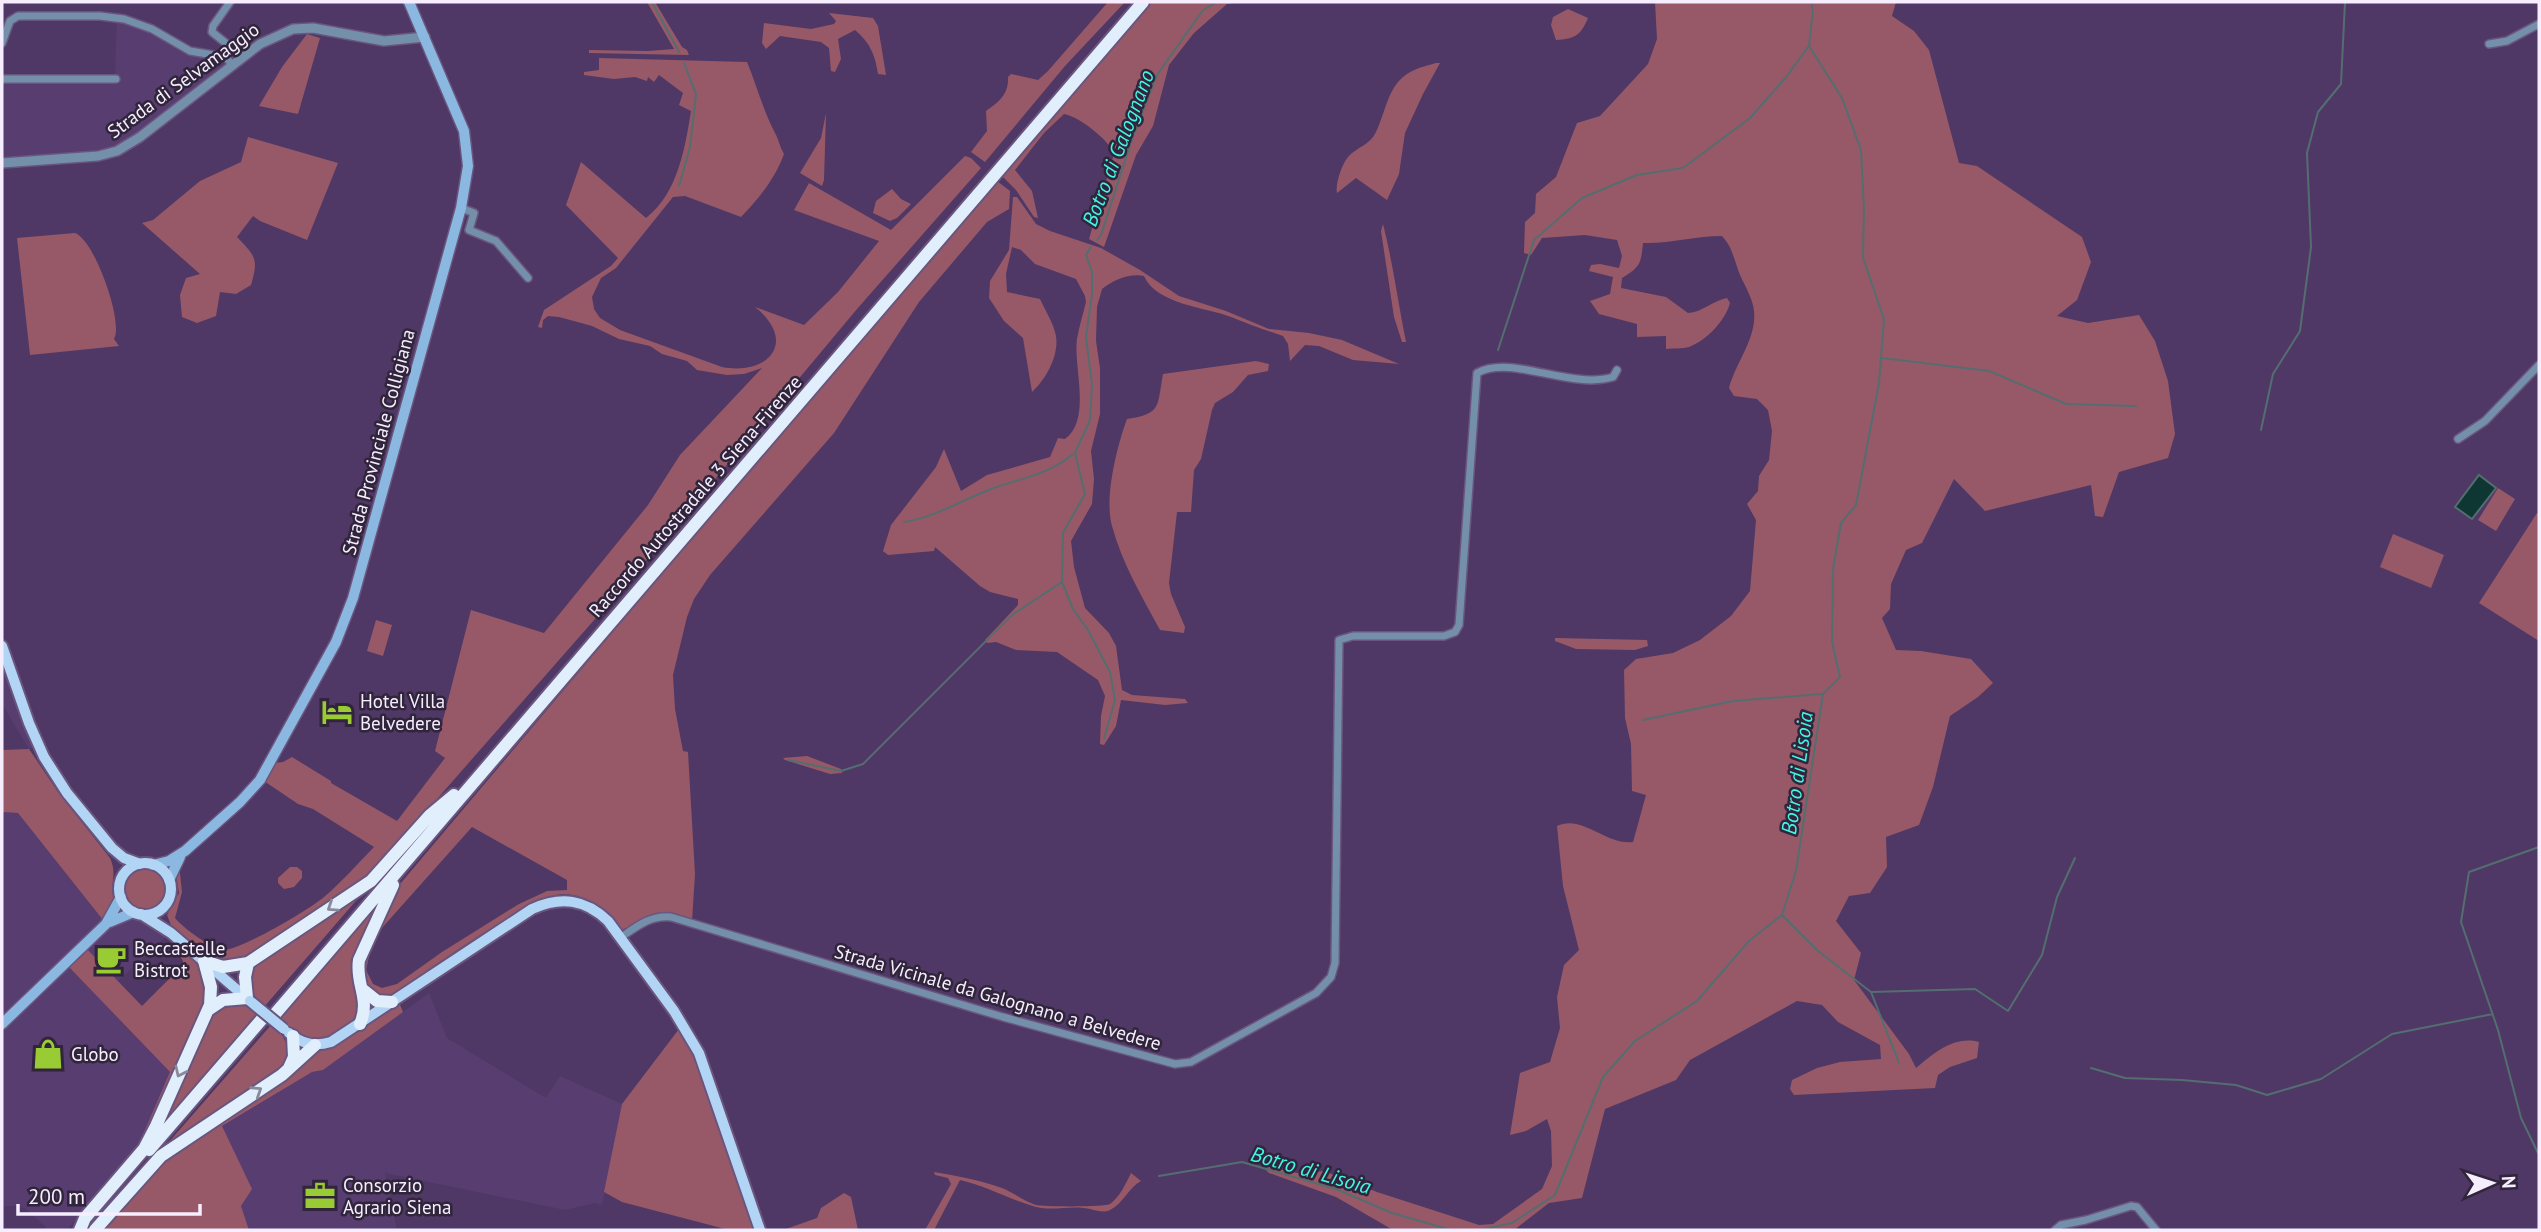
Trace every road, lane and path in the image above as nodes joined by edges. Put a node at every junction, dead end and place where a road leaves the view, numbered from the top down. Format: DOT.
graph roads {
  1 [pos="230,2"];
  2 [pos="409,2"];
  3 [pos="1134,2"];
  4 [pos="1143,2"];
  5 [pos="2539,24"];
  6 [pos="425,37"];
  7 [pos="2,43"];
  8 [pos="2489,44"];
  9 [pos="243,57"];
  10 [pos="233,65"];
  11 [pos="2,79"];
  12 [pos="116,79"];
  13 [pos="2,163"];
  14 [pos="461,208"];
  15 [pos="528,278"];
  16 [pos="2539,365"];
  17 [pos="1617,370"];
  18 [pos="2458,439"];
  19 [pos="2,646"];
  20 [pos="455,799"];
  21 [pos="112,848"];
  22 [pos="185,851"];
  23 [pos="140,864"];
  24 [pos="153,864"];
  25 [pos="122,878"];
  26 [pos="169,880"];
  27 [pos="121,897"];
  28 [pos="162,908"];
  29 [pos="137,913"];
  30 [pos="106,924"];
  31 [pos="171,933"];
  32 [pos="620,938"];
  33 [pos="204,961"];
  34 [pos="248,963"];
  35 [pos="362,989"];
  36 [pos="249,1000"];
  37 [pos="392,1002"];
  38 [pos="208,1010"];
  39 [pos="269,1016"];
  40 [pos="3,1020"];
  41 [pos="359,1024"];
  42 [pos="288,1033"];
  43 [pos="315,1045"];
  44 [pos="287,1071"];
  45 [pos="80,1230"];
  46 [pos="92,1230"];
  47 [pos="760,1230"];
  48 [pos="2055,1230"];
  49 [pos="2156,1230"];
  1 -- 9 [label="street"];
  2 -- 6 [label="main road, Strada Provinciale Colligiana"];
  3 -- 20 [label="highway, Raccordo Autostradale 3 Siena-Firenze"];
  4 -- 20 [label="highway, Raccordo Autostradale 3 Siena-Firenze"];
  5 -- 8 [label="street"];
  6 -- 9 [label="street, Strada di Selvamaggio"];
  6 -- 14 [label="main road, Strada Provinciale Colligiana"];
  7 -- 10 [label="street"];
  9 -- 10 [label="street, Strada di Selvamaggio"];
  10 -- 13 [label="street, Strada di Selvamaggio"];
  11 -- 12 [label="street"];
  14 -- 15 [label="street"];
  14 -- 22 [label="main road, Strada Provinciale Colligiana"];
  16 -- 18 [label="street"];
  17 -- 32 [label="street, Strada Vicinale da Galognano a Belvedere"];
  19 -- 21 [label="main road"];
  20 -- 34 [label="highway, one-way"];
  20 -- 35 [label="highway"];
  20 -- 39 [label="highway, Raccordo Autostradale 3 Siena-Firenze"];
  21 -- 23 [label="main road"];
  21 -- 25 [label="main road"];
  22 -- 24 [label="main road, Strada Provinciale Colligiana"];
  22 -- 26 [label="main road, Strada Provinciale Colligiana"];
  23 -- 24 [label="main road"];
  23 -- 25 [label="main road"];
  24 -- 26 [label="main road"];
  25 -- 27 [label="main road"];
  26 -- 28 [label="main road"];
  27 -- 29 [label="main road"];
  27 -- 30 [label="main road"];
  28 -- 29 [label="main road"];
  28 -- 31 [label="main road"];
  29 -- 30 [label="main road"];
  29 -- 31 [label="main road"];
  30 -- 40 [label="main road"];
  31 -- 33 [label="main road"];
  32 -- 37 [label="main road"];
  32 -- 47 [label="main road"];
  33 -- 34 [label="highway"];
  33 -- 36 [label="main road"];
  33 -- 38 [label="highway"];
  34 -- 36 [label="highway"];
  35 -- 37 [label="highway"];
  35 -- 41 [label="highway"];
  36 -- 38 [label="highway"];
  36 -- 42 [label="main road, bridge"];
  37 -- 41 [label="main road"];
  38 -- 45 [label="highway, one-way"];
  39 -- 45 [label="highway, Raccordo Autostradale 3 Siena-Firenze"];
  39 -- 46 [label="highway, Raccordo Autostradale 3 Siena-Firenze"];
  41 -- 43 [label="main road"];
  42 -- 43 [label="main road"];
  42 -- 44 [label="highway"];
  43 -- 44 [label="highway"];
  46 -- 44 [label="highway, one-way"];
  48 -- 49 [label="street"];
}
